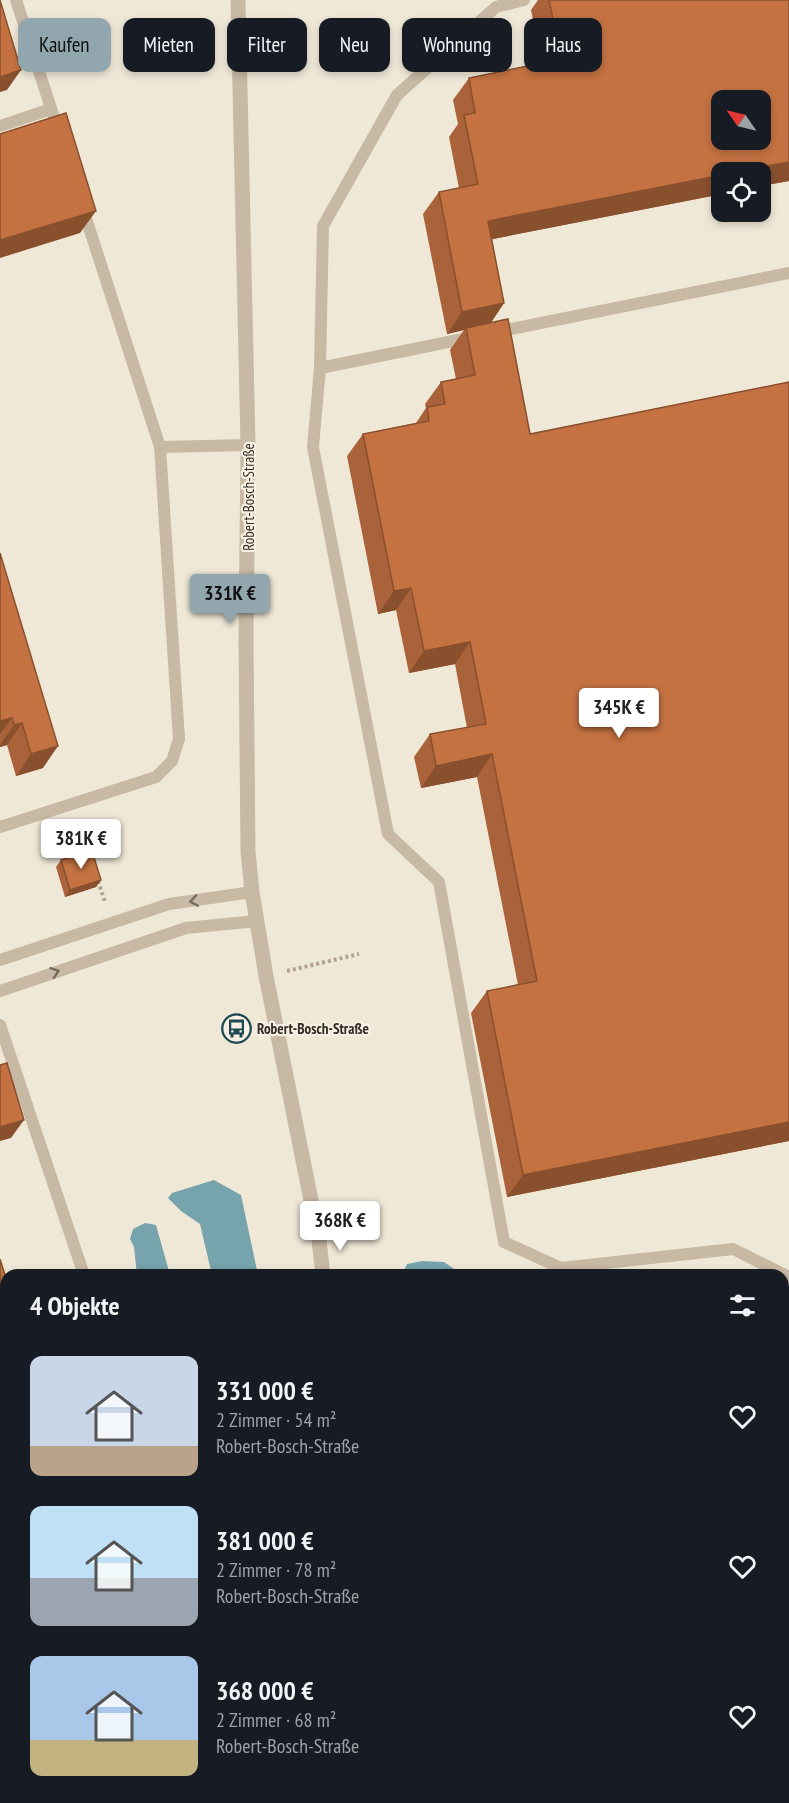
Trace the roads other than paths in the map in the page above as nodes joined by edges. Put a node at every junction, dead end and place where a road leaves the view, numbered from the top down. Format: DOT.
graph roads {
  1 [pos="16,0"];
  2 [pos="238,0"];
  3 [pos="524,0"];
  4 [pos="51,109"];
  5 [pos="0,126"];
  6 [pos="62,142"];
  7 [pos="79,197"];
  8 [pos="789,273"];
  9 [pos="320,368"];
  10 [pos="248,445"];
  11 [pos="160,447"];
  12 [pos="0,827"];
  13 [pos="252,892"];
  14 [pos="256,921"];
  15 [pos="0,960"];
  16 [pos="0,991"];
  17 [pos="0,1025"];
  18 [pos="319,1240"];
  19 [pos="82,1269"];
  20 [pos="322,1269"];
  21 [pos="328,1269"];
  22 [pos="773,1269"];
  1 -- 4 [label="lane"];
  2 -- 10 [label="street, Robert-Bosch-Straße"];
  3 -- 9 [label="lane"];
  4 -- 5 [label="lane"];
  4 -- 6 [label="lane"];
  7 -- 11 [label="lane"];
  8 -- 9 [label="lane"];
  9 -- 22 [label="lane"];
  10 -- 11 [label="lane"];
  10 -- 13 [label="street, Robert-Bosch-Straße"];
  11 -- 12 [label="lane"];
  13 -- 14 [label="street, Robert-Bosch-Straße"];
  13 -- 15 [label="lane, one-way"];
  16 -- 14 [label="lane, one-way"];
  14 -- 18 [label="street, Robert-Bosch-Straße"];
  17 -- 19 [label="lane"];
  18 -- 20 [label="street, Robert-Bosch-Straße"];
  18 -- 21 [label="street, Robert-Bosch-Straße"];
}
